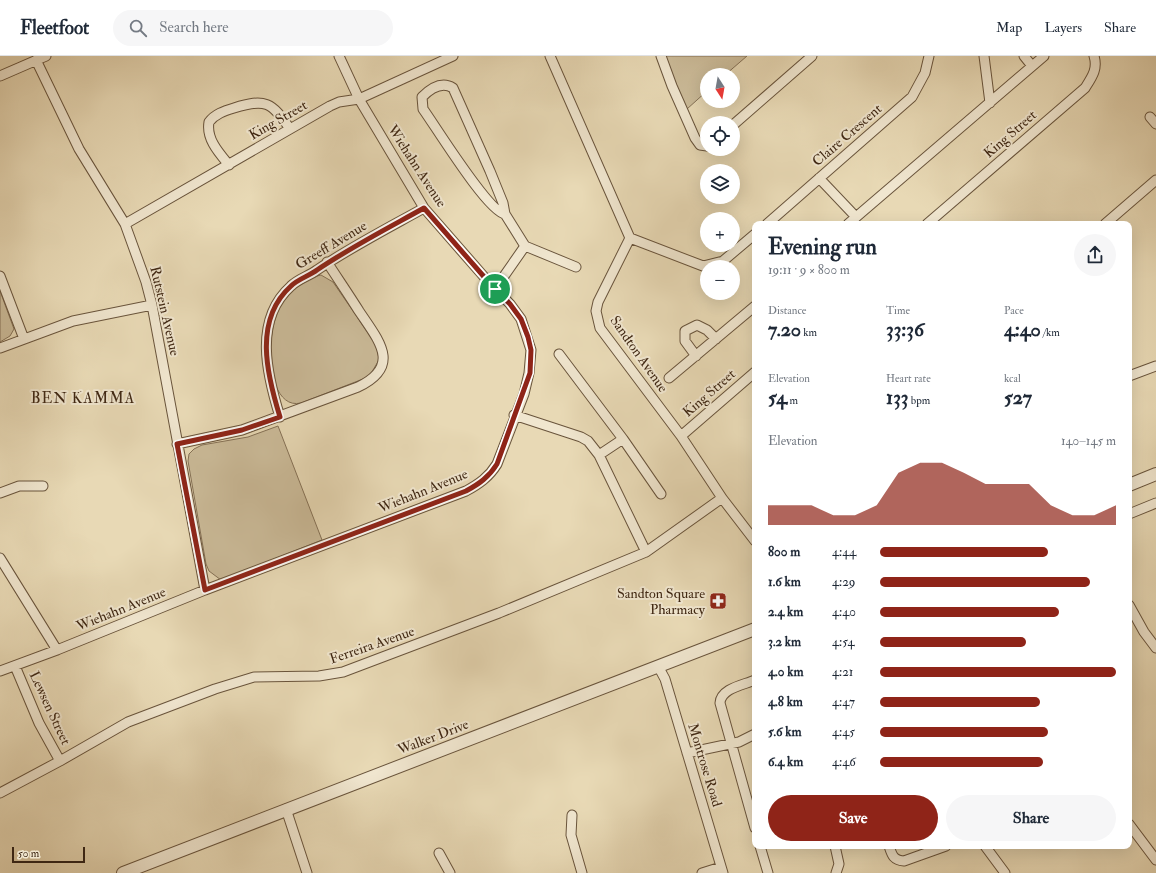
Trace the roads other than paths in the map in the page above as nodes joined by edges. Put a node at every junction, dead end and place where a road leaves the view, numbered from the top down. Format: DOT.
graph roads {
  1 [pos="46,56"];
  2 [pos="339,56"];
  3 [pos="453,56"];
  4 [pos="550,56"];
  5 [pos="661,56"];
  6 [pos="812,56"];
  7 [pos="929,56"];
  8 [pos="984,56"];
  9 [pos="1024,56"];
  10 [pos="1044,56"];
  11 [pos="1094,56"];
  12 [pos="36,60"];
  13 [pos="1032,66"];
  14 [pos="0,76"];
  15 [pos="359,99"];
  16 [pos="990,103"];
  17 [pos="740,119"];
  18 [pos="290,129"];
  19 [pos="700,145"];
  20 [pos="229,165"];
  21 [pos="819,178"];
  22 [pos="1156,180"];
  23 [pos="424,208"];
  24 [pos="505,214"];
  25 [pos="856,217"];
  26 [pos="770,221"];
  27 [pos="851,221"];
  28 [pos="930,221"];
  29 [pos="1108,221"];
  30 [pos="125,224"];
  31 [pos="752,237"];
  32 [pos="630,238"];
  33 [pos="525,246"];
  34 [pos="328,262"];
  35 [pos="576,267"];
  36 [pos="0,276"];
  37 [pos="495,289"];
  38 [pos="152,305"];
  39 [pos="752,309"];
  40 [pos="24,339"];
  41 [pos="716,339"];
  42 [pos="0,348"];
  43 [pos="559,354"];
  44 [pos="696,356"];
  45 [pos="1156,366"];
  46 [pos="752,375"];
  47 [pos="1132,375"];
  48 [pos="669,378"];
  49 [pos="514,415"];
  50 [pos="280,417"];
  51 [pos="682,436"];
  52 [pos="623,439"];
  53 [pos="177,444"];
  54 [pos="599,455"];
  55 [pos="1156,474"];
  56 [pos="1132,484"];
  57 [pos="44,486"];
  58 [pos="0,493"];
  59 [pos="660,494"];
  60 [pos="722,498"];
  61 [pos="1156,503"];
  62 [pos="1132,513"];
  63 [pos="752,537"];
  64 [pos="646,552"];
  65 [pos="0,558"];
  66 [pos="205,590"];
  67 [pos="1132,610"];
  68 [pos="752,630"];
  69 [pos="1156,648"];
  70 [pos="57,650"];
  71 [pos="15,666"];
  72 [pos="658,666"];
  73 [pos="0,671"];
  74 [pos="752,681"];
  75 [pos="752,736"];
  76 [pos="731,743"];
  77 [pos="687,753"];
  78 [pos="60,761"];
  79 [pos="0,793"];
  80 [pos="286,809"];
  81 [pos="572,815"];
  82 [pos="752,817"];
  83 [pos="1132,828"];
  84 [pos="761,849"];
  85 [pos="836,849"];
  86 [pos="890,849"];
  87 [pos="938,849"];
  88 [pos="987,849"];
  89 [pos="439,853"];
  90 [pos="1156,860"];
  91 [pos="722,870"];
  92 [pos="123,873"];
  93 [pos="307,873"];
  94 [pos="450,873"];
  95 [pos="582,873"];
  96 [pos="702,873"];
  97 [pos="768,873"];
  98 [pos="836,873"];
  99 [pos="1005,873"];
  1 -- 12 [label="street"];
  2 -- 15 [label="street, Wiehahn Avenue"];
  3 -- 15 [label="street, King Street"];
  4 -- 32 [label="street"];
  5 -- 19 [label="street"];
  6 -- 17 [label="street"];
  7 -- 21 [label="street, Claire Crescent"];
  8 -- 16 [label="street"];
  9 -- 13 [label="street"];
  10 -- 13 [label="street"];
  11 -- 28 [label="street, King Street"];
  12 -- 14 [label="street"];
  12 -- 30 [label="street, Rutstein Avenue"];
  13 -- 16 [label="street"];
  15 -- 18 [label="street, King Street"];
  15 -- 23 [label="street, Wiehahn Avenue"];
  16 -- 25 [label="street"];
  18 -- 20 [label="street, King Street"];
  18 -- 20 [label="street"];
  20 -- 30 [label="street, King Street"];
  21 -- 25 [label="street"];
  21 -- 26 [label="street, Claire Crescent"];
  22 -- 29 [label="street"];
  23 -- 34 [label="street, Greeff Avenue"];
  23 -- 37 [label="street, Wiehahn Avenue"];
  24 -- 24 [label="street"];
  24 -- 33 [label="street"];
  25 -- 27 [label="street"];
  30 -- 38 [label="street, Rutstein Avenue"];
  31 -- 32 [label="street"];
  32 -- 51 [label="street, Sandton Avenue"];
  33 -- 35 [label="street"];
  33 -- 37 [label="street"];
  34 -- 50 [label="street, Greeff Avenue"];
  34 -- 50 [label="street"];
  36 -- 40 [label="street"];
  37 -- 49 [label="street, Wiehahn Avenue"];
  38 -- 40 [label="street"];
  38 -- 53 [label="street, Rutstein Avenue"];
  39 -- 41 [label="street"];
  40 -- 42 [label="street"];
  41 -- 44 [label="street"];
  41 -- 44 [label="street"];
  43 -- 52 [label="street"];
  44 -- 48 [label="street"];
  45 -- 47 [label="street"];
  46 -- 51 [label="street, King Street"];
  49 -- 54 [label="street"];
  49 -- 66 [label="street, Wiehahn Avenue"];
  50 -- 53 [label="street"];
  51 -- 60 [label="street, Sandton Avenue"];
  52 -- 54 [label="street"];
  52 -- 59 [label="street"];
  53 -- 66 [label="street, Rutstein Avenue"];
  54 -- 64 [label="street"];
  55 -- 56 [label="street"];
  57 -- 58 [label="street"];
  60 -- 63 [label="street, Sandton Avenue"];
  60 -- 64 [label="street, Ferreira Avenue"];
  61 -- 62 [label="street"];
  64 -- 78 [label="street, Ferreira Avenue"];
  65 -- 70 [label="street"];
  66 -- 70 [label="street, Wiehahn Avenue"];
  67 -- 69 [label="street"];
  68 -- 72 [label="street, Walker Drive"];
  70 -- 71 [label="street, Wiehahn Avenue"];
  71 -- 73 [label="street, Wiehahn Avenue"];
  71 -- 78 [label="street, Lewsen Street"];
  72 -- 77 [label="street, Montrose Road"];
  72 -- 80 [label="street, Walker Drive"];
  74 -- 76 [label="street"];
  75 -- 76 [label="street"];
  76 -- 77 [label="street"];
  76 -- 82 [label="street"];
  77 -- 91 [label="street, Montrose Road"];
  78 -- 79 [label="street, Ferreira Avenue"];
  80 -- 92 [label="street, Walker Drive"];
  80 -- 93 [label="street"];
  81 -- 95 [label="street"];
  83 -- 90 [label="street"];
  84 -- 97 [label="street"];
  85 -- 98 [label="street"];
  86 -- 87 [label="street"];
  88 -- 99 [label="street"];
  89 -- 94 [label="street"];
  91 -- 96 [label="street"];
}
